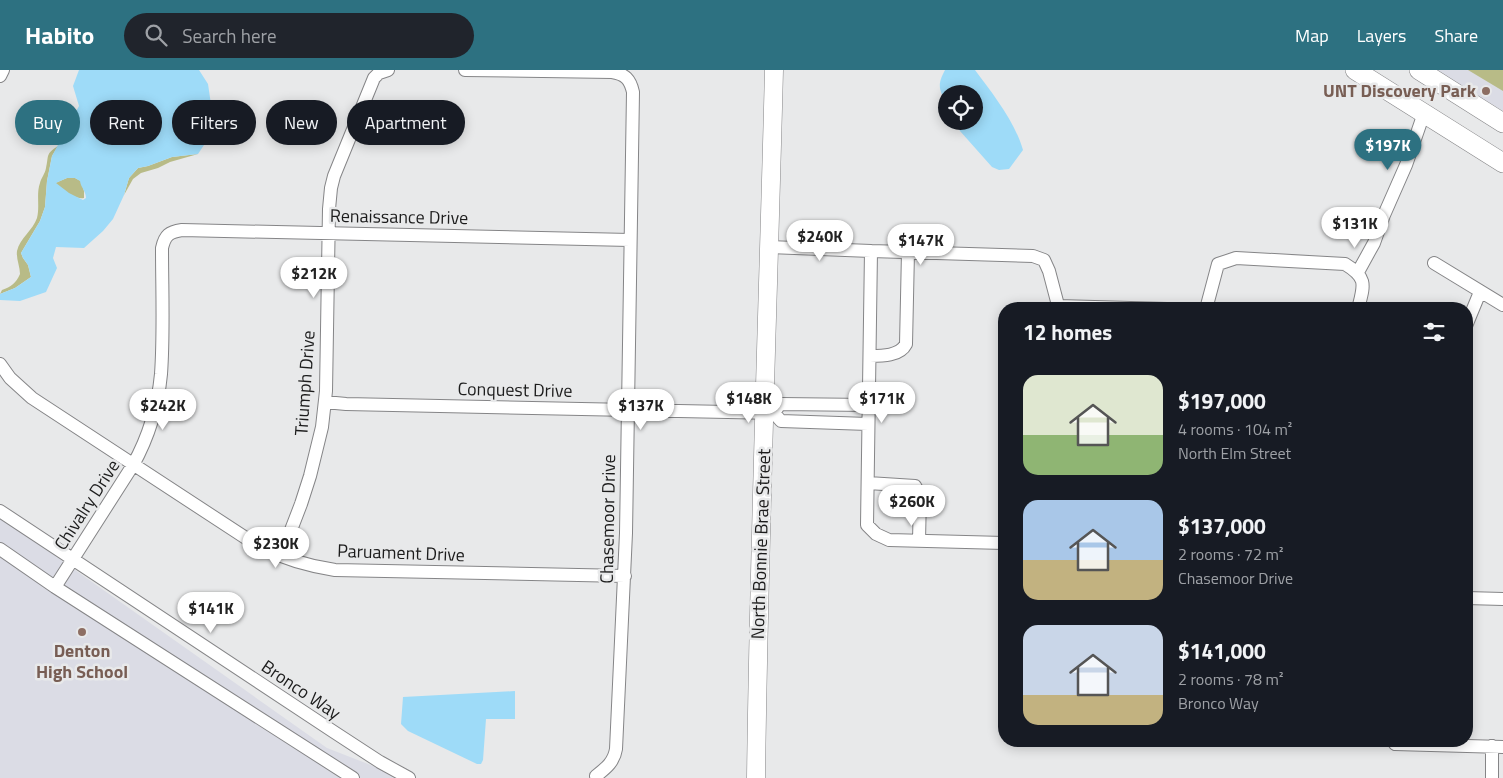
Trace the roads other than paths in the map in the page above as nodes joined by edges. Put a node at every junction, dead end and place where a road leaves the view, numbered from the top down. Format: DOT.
graph roads {
  1 [pos="3,70"];
  2 [pos="387,70"];
  3 [pos="465,70"];
  4 [pos="512,70"];
  5 [pos="774,70"];
  6 [pos="1355,70"];
  7 [pos="1419,70"];
  8 [pos="0,76"];
  9 [pos="1424,113"];
  10 [pos="1503,123"];
  11 [pos="1503,163"];
  12 [pos="328,233"];
  13 [pos="168,234"];
  14 [pos="630,240"];
  15 [pos="769,246"];
  16 [pos="872,251"];
  17 [pos="908,252"];
  18 [pos="1434,263"];
  19 [pos="1358,272"];
  20 [pos="1480,292"];
  21 [pos="1057,302"];
  22 [pos="1208,302"];
  23 [pos="1360,302"];
  24 [pos="1503,306"];
  25 [pos="1473,309"];
  26 [pos="870,356"];
  27 [pos="0,364"];
  28 [pos="325,402"];
  29 [pos="868,406"];
  30 [pos="628,409"];
  31 [pos="769,413"];
  32 [pos="868,424"];
  33 [pos="133,465"];
  34 [pos="868,483"];
  35 [pos="0,511"];
  36 [pos="919,541"];
  37 [pos="998,543"];
  38 [pos="0,549"];
  39 [pos="281,556"];
  40 [pos="73,559"];
  41 [pos="625,576"];
  42 [pos="55,587"];
  43 [pos="1473,598"];
  44 [pos="1503,599"];
  45 [pos="1473,745"];
  46 [pos="1498,746"];
  47 [pos="596,776"];
  48 [pos="353,778"];
  49 [pos="410,778"];
  50 [pos="756,778"];
  51 [pos="1492,778"];
  1 -- 8 [label="street"];
  2 -- 12 [label="street, Triumph Drive"];
  3 -- 4 [label="street"];
  4 -- 14 [label="street, Chasemoor Drive"];
  5 -- 15 [label="main road, North Bonnie Brae Street"];
  6 -- 9 [label="main road"];
  7 -- 10 [label="main road"];
  9 -- 11 [label="main road"];
  9 -- 19 [label="street"];
  12 -- 13 [label="street, Renaissance Drive"];
  12 -- 14 [label="street, Renaissance Drive"];
  12 -- 28 [label="street, Triumph Drive"];
  13 -- 33 [label="street, Chivalry Drive"];
  14 -- 30 [label="street, Chasemoor Drive"];
  15 -- 16 [label="street"];
  15 -- 31 [label="main road, North Bonnie Brae Street"];
  16 -- 17 [label="street"];
  16 -- 26 [label="street"];
  17 -- 21 [label="street"];
  17 -- 26 [label="street"];
  18 -- 20 [label="street"];
  19 -- 22 [label="street"];
  19 -- 23 [label="street"];
  20 -- 24 [label="street"];
  20 -- 25 [label="street"];
  26 -- 29 [label="street"];
  27 -- 33 [label="street, Paruament Drive"];
  28 -- 30 [label="street, Conquest Drive"];
  28 -- 39 [label="street, Triumph Drive"];
  29 -- 31 [label="street"];
  29 -- 32 [label="street"];
  30 -- 31 [label="street, Conquest Drive"];
  30 -- 41 [label="street, Chasemoor Drive"];
  31 -- 32 [label="street"];
  31 -- 50 [label="main road, North Bonnie Brae Street"];
  32 -- 34 [label="street"];
  33 -- 39 [label="street, Paruament Drive"];
  33 -- 40 [label="street, Chivalry Drive"];
  34 -- 36 [label="street"];
  34 -- 36 [label="street"];
  35 -- 40 [label="street, Bronco Way"];
  36 -- 37 [label="street"];
  38 -- 42 [label="street"];
  39 -- 41 [label="street, Paruament Drive"];
  40 -- 42 [label="street, Chivalry Drive"];
  40 -- 49 [label="street, Bronco Way"];
  41 -- 47 [label="street, Chasemoor Drive"];
  42 -- 48 [label="street"];
  43 -- 44 [label="street"];
  45 -- 46 [label="street"];
  46 -- 51 [label="street"];
}
